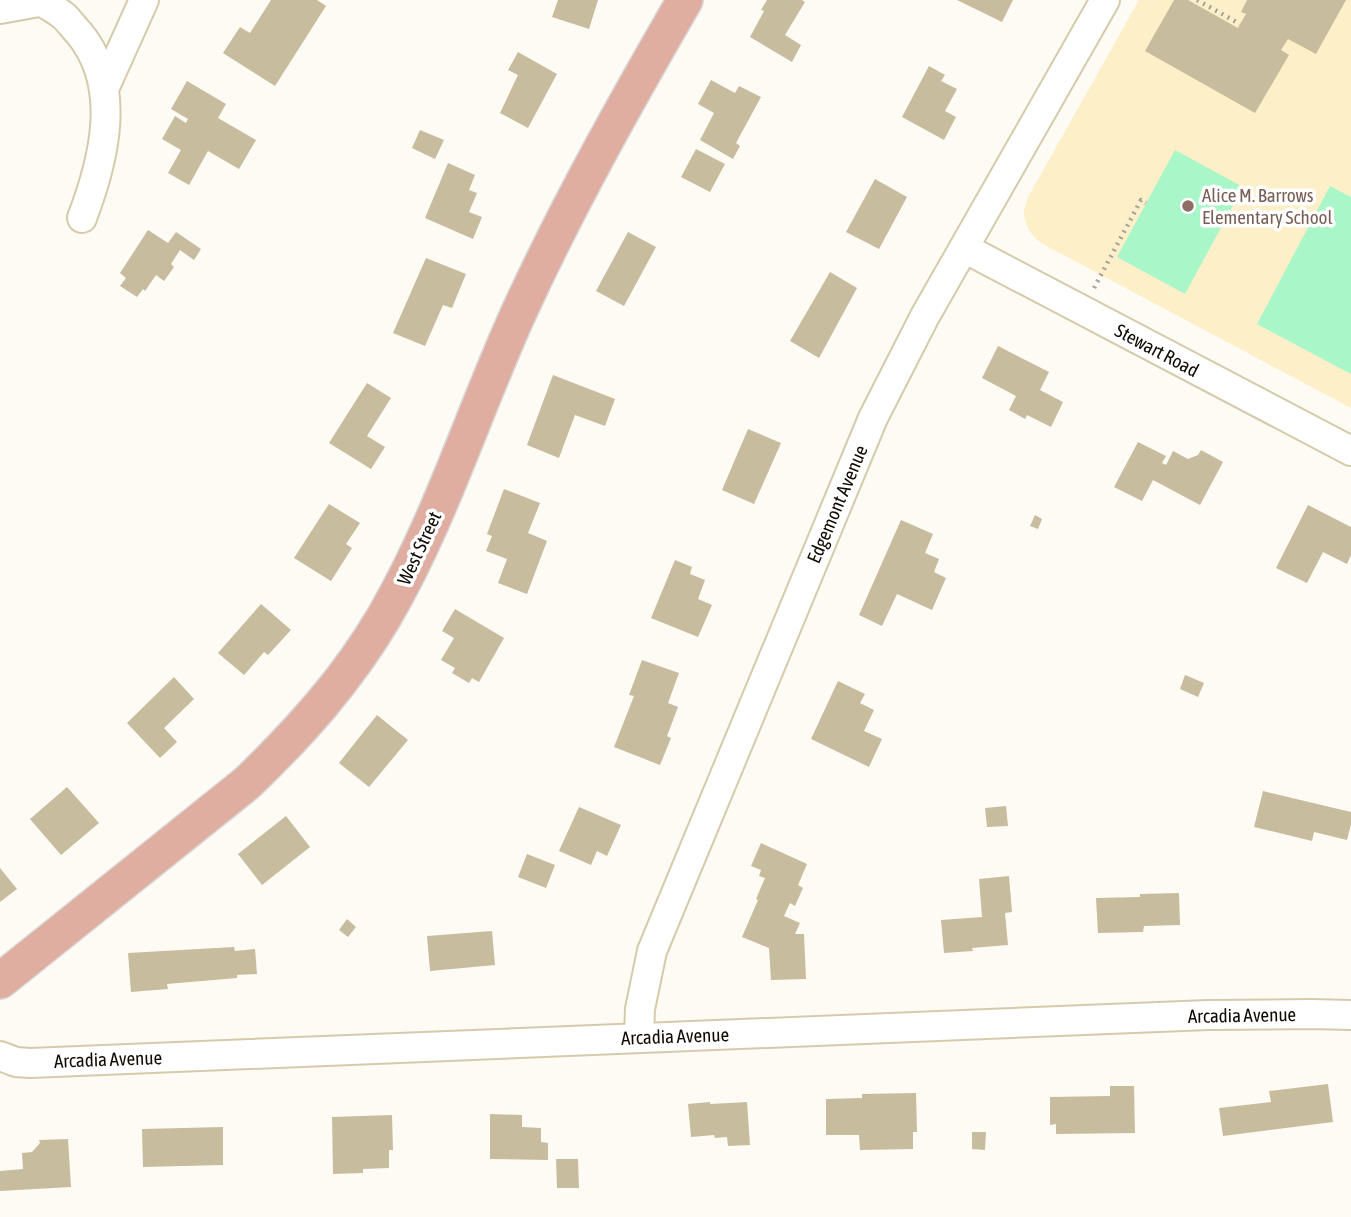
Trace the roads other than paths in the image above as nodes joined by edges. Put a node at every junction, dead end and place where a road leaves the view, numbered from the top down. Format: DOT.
graph roads {
  1 [pos="144,0"];
  2 [pos="685,0"];
  3 [pos="1105,0"];
  4 [pos="46,1"];
  5 [pos="0,9"];
  6 [pos="104,89"];
  7 [pos="82,218"];
  8 [pos="964,248"];
  9 [pos="1351,451"];
  10 [pos="0,981"];
  11 [pos="1351,1015"];
  12 [pos="639,1037"];
  13 [pos="0,1056"];
  1 -- 6 [label="street"];
  2 -- 10 [label="main road, West Street"];
  3 -- 8 [label="street, Edgemont Avenue"];
  4 -- 5 [label="street"];
  4 -- 6 [label="street"];
  6 -- 7 [label="street"];
  8 -- 9 [label="street, Stewart Road"];
  8 -- 12 [label="street, Edgemont Avenue"];
  11 -- 12 [label="street, Arcadia Avenue"];
  12 -- 13 [label="street, Arcadia Avenue"];
}
